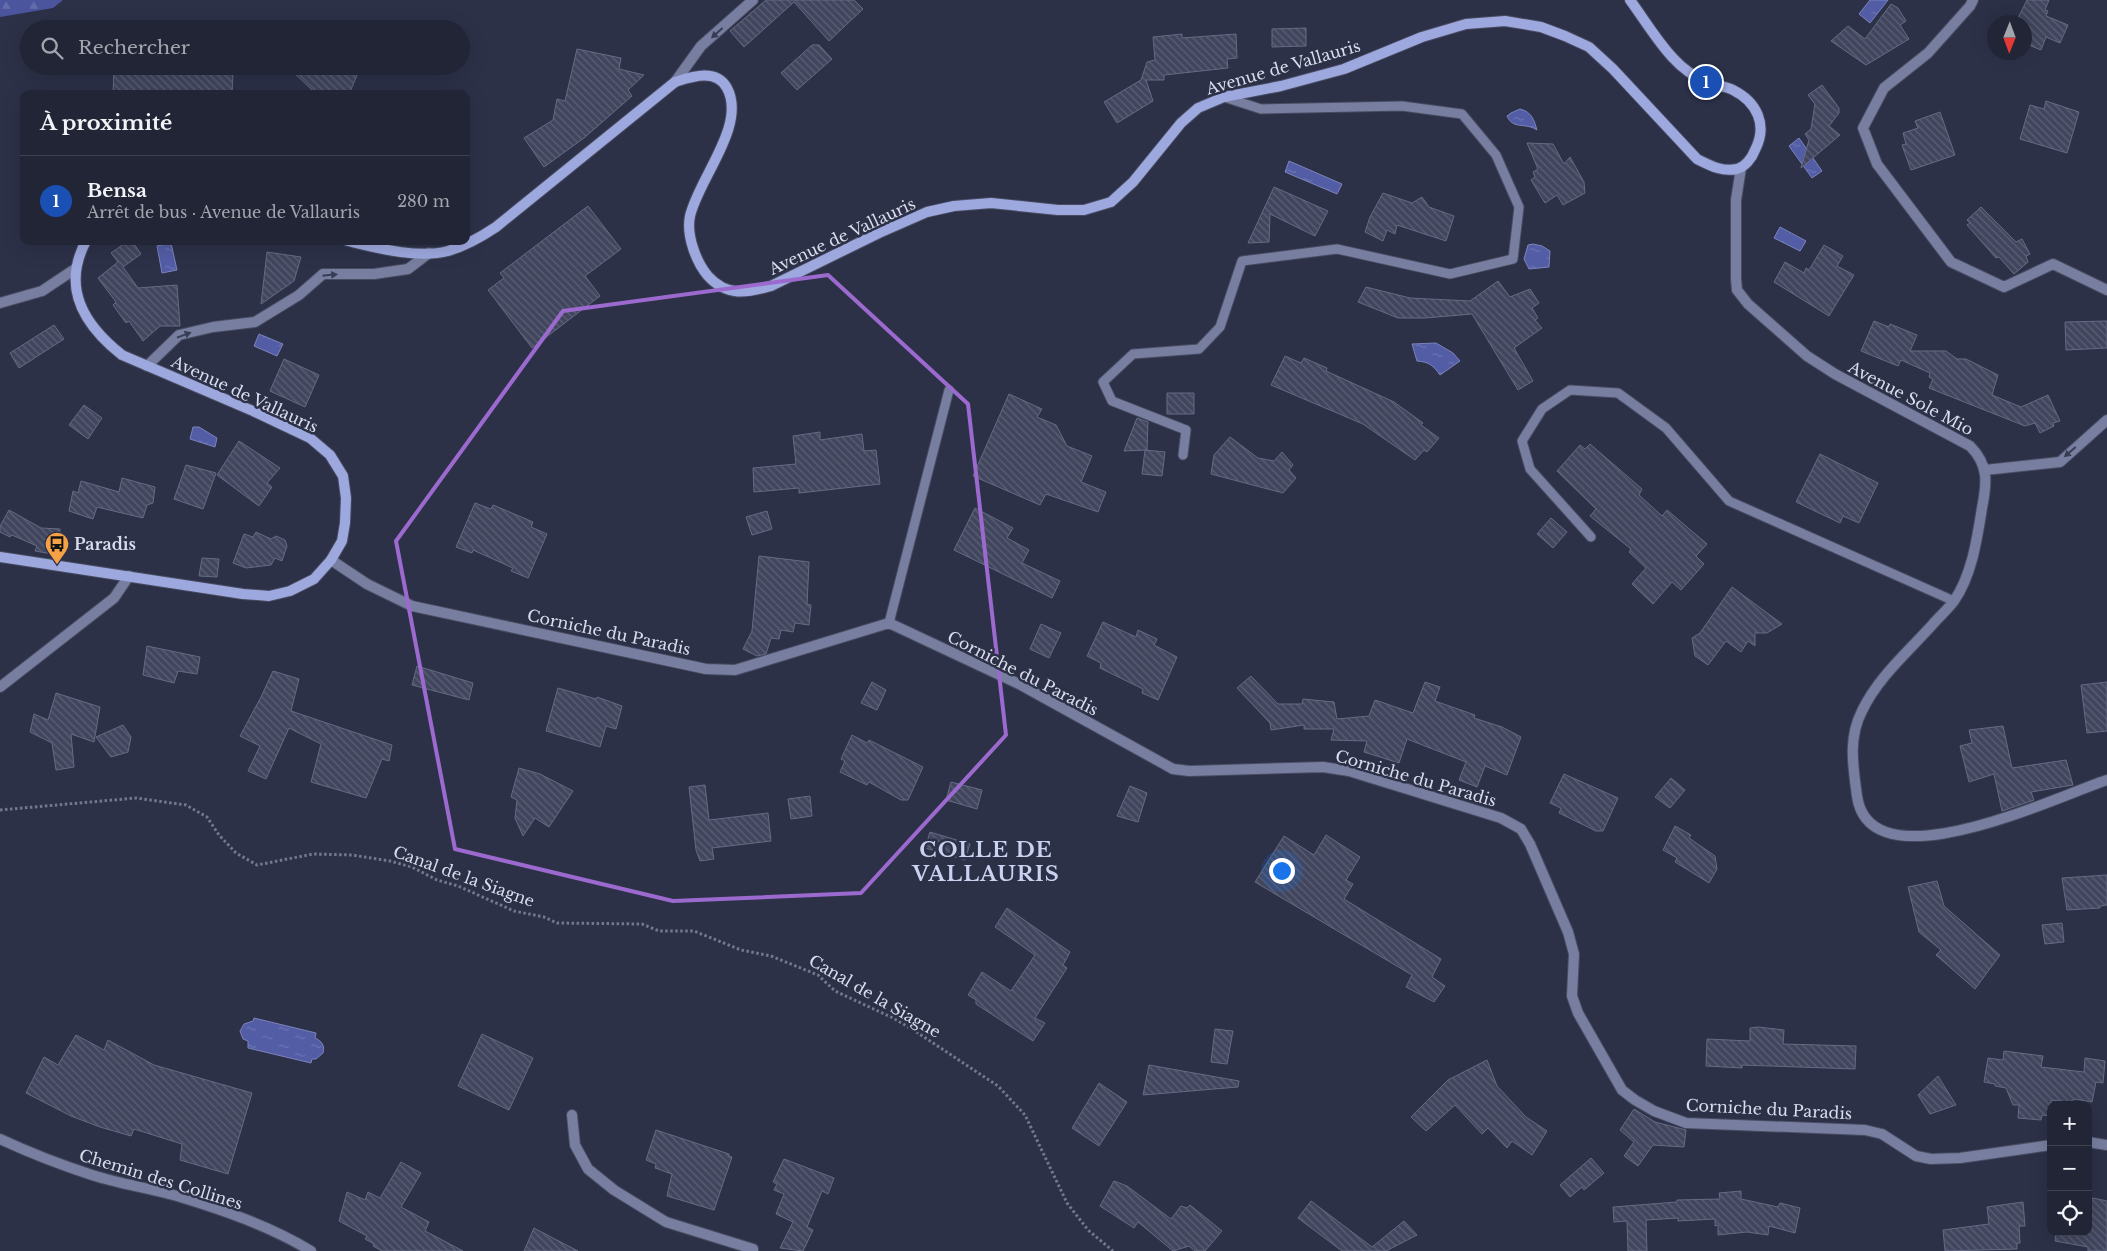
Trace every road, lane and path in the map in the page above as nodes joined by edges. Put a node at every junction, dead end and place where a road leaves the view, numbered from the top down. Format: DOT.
graph roads {
  1 [pos="753,0"];
  2 [pos="1630,0"];
  3 [pos="1973,0"];
  4 [pos="675,82"];
  5 [pos="1224,97"];
  6 [pos="1740,168"];
  7 [pos="470,243"];
  8 [pos="84,245"];
  9 [pos="365,245"];
  10 [pos="464,245"];
  11 [pos="429,253"];
  12 [pos="75,269"];
  13 [pos="2107,290"];
  14 [pos="0,303"];
  15 [pos="148,366"];
  16 [pos="948,390"];
  17 [pos="2107,420"];
  18 [pos="1183,455"];
  19 [pos="1985,470"];
  20 [pos="1591,537"];
  21 [pos="0,557"];
  22 [pos="331,560"];
  23 [pos="129,576"];
  24 [pos="1954,601"];
  25 [pos="889,623"];
  26 [pos="0,687"];
  27 [pos="2107,780"];
  28 [pos="0,810"];
  29 [pos="572,1115"];
  30 [pos="0,1140"];
  31 [pos="2092,1143"];
  32 [pos="2047,1145"];
  33 [pos="2107,1145"];
  34 [pos="311,1251"];
  35 [pos="753,1251"];
  36 [pos="1112,1251"];
  1 -- 4 [label="street, one-way"];
  2 -- 6 [label="main road"];
  3 -- 13 [label="street"];
  4 -- 5 [label="main road, Avenue de Vallauris"];
  4 -- 7 [label="main road, Avenue de Vallauris"];
  5 -- 6 [label="main road, Avenue de Vallauris"];
  5 -- 18 [label="lane"];
  6 -- 19 [label="street, Avenue Sole Mio"];
  8 -- 12 [label="main road, Avenue de Vallauris"];
  9 -- 11 [label="main road, Avenue de Vallauris"];
  10 -- 11 [label="main road, Avenue de Vallauris"];
  15 -- 11 [label="street, one-way"];
  12 -- 14 [label="street"];
  12 -- 15 [label="main road, Avenue de Vallauris"];
  15 -- 22 [label="main road, Avenue de Vallauris"];
  16 -- 25 [label="lane"];
  17 -- 19 [label="street, one-way"];
  19 -- 24 [label="street"];
  20 -- 24 [label="lane"];
  21 -- 23 [label="main road, Avenue de Vallauris"];
  22 -- 23 [label="main road, Avenue de Vallauris"];
  22 -- 25 [label="street, Corniche du Paradis"];
  23 -- 26 [label="street"];
  24 -- 27 [label="street"];
  25 -- 32 [label="street, Corniche du Paradis"];
  28 -- 36 [label="path, Canal de la Siagne"];
  29 -- 35 [label="street"];
  30 -- 34 [label="street, Chemin des Collines"];
  31 -- 33 [label="street"];
}
